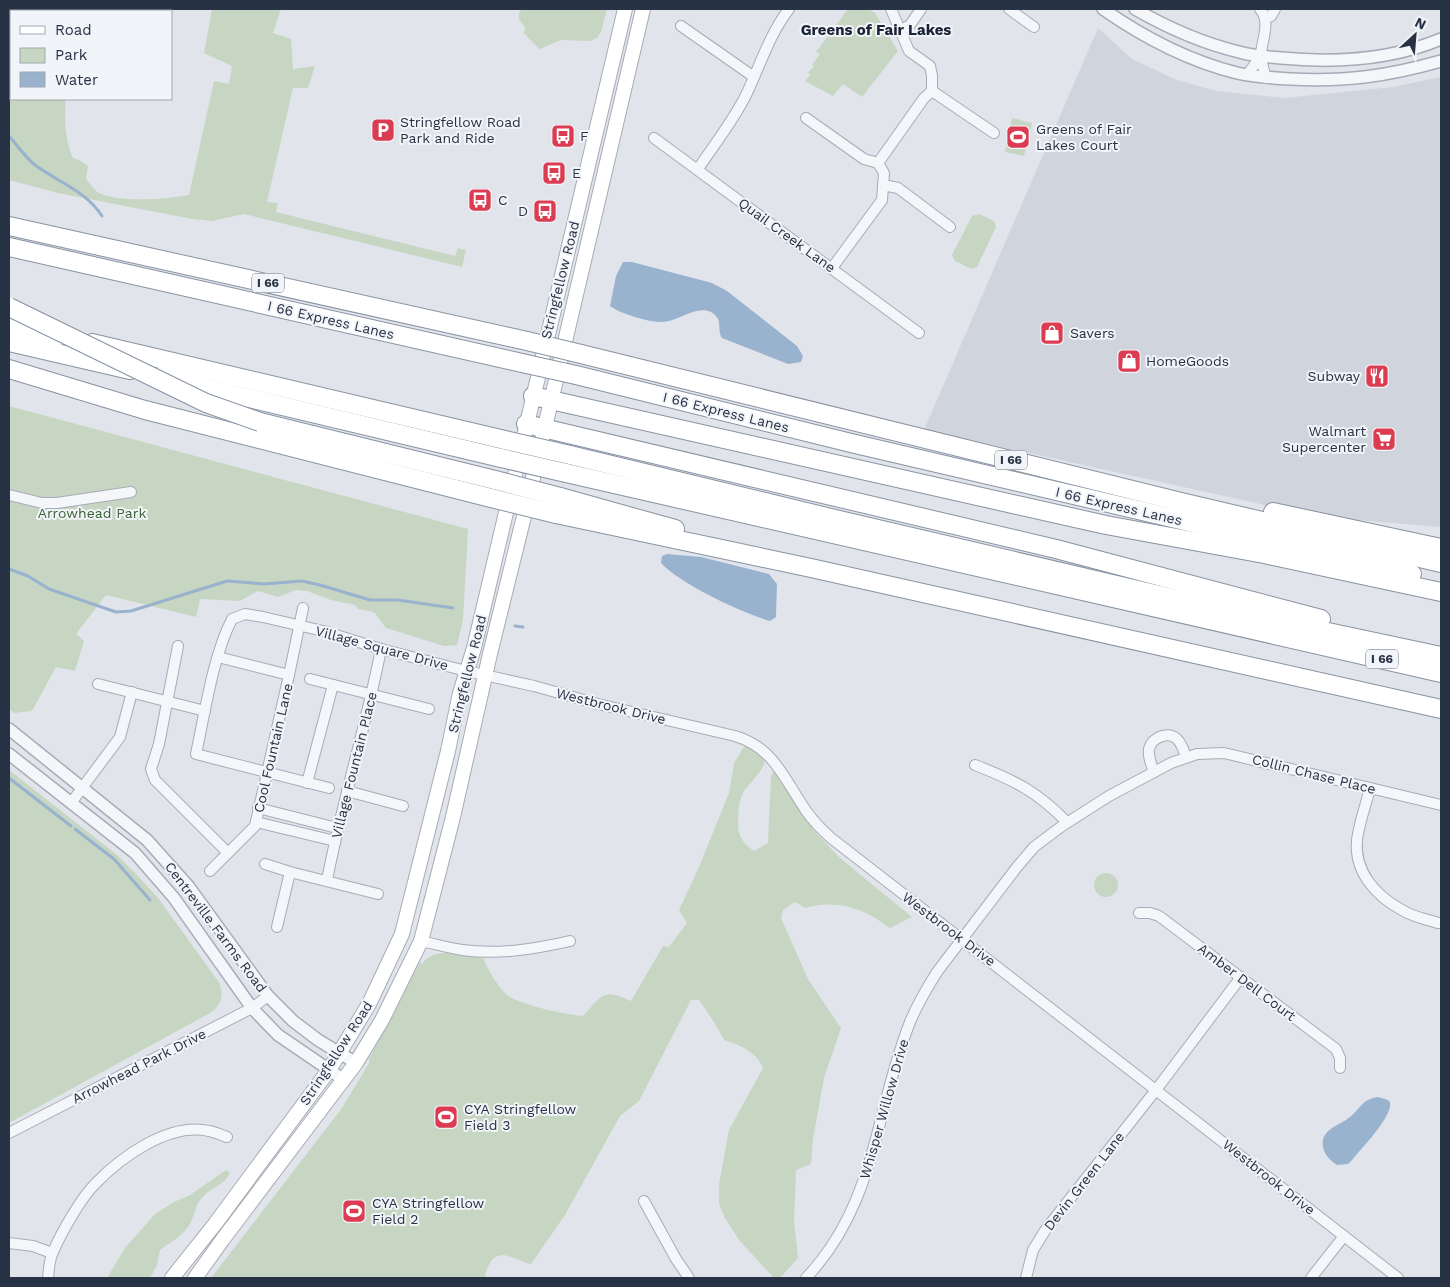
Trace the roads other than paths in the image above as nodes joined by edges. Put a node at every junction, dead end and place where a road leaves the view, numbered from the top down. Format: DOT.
graph roads {
  1 [pos="625,9"];
  2 [pos="644,9"];
  3 [pos="789,9"];
  4 [pos="891,9"];
  5 [pos="921,9"];
  6 [pos="1009,9"];
  7 [pos="1103,9"];
  8 [pos="1135,9"];
  9 [pos="1260,9"];
  10 [pos="1275,9"];
  11 [pos="1265,20"];
  12 [pos="681,26"];
  13 [pos="1034,27"];
  14 [pos="901,30"];
  15 [pos="1441,40"];
  16 [pos="1261,56"];
  17 [pos="1441,61"];
  18 [pos="1247,75"];
  19 [pos="754,77"];
  20 [pos="1266,78"];
  21 [pos="932,91"];
  22 [pos="806,118"];
  23 [pos="994,133"];
  24 [pos="654,138"];
  25 [pos="878,163"];
  26 [pos="698,169"];
  27 [pos="884,184"];
  28 [pos="9,226"];
  29 [pos="950,227"];
  30 [pos="9,248"];
  31 [pos="832,268"];
  32 [pos="9,307"];
  33 [pos="9,324"];
  34 [pos="919,332"];
  35 [pos="9,342"];
  36 [pos="9,369"];
  37 [pos="533,396"];
  38 [pos="552,400"];
  39 [pos="526,424"];
  40 [pos="545,429"];
  41 [pos="132,492"];
  42 [pos="9,495"];
  43 [pos="1181,502"];
  44 [pos="558,505"];
  45 [pos="1441,548"];
  46 [pos="1441,563"];
  47 [pos="1441,581"];
  48 [pos="1441,592"];
  49 [pos="302,608"];
  50 [pos="298,626"];
  51 [pos="1389,645"];
  52 [pos="178,646"];
  53 [pos="381,649"];
  54 [pos="1441,656"];
  55 [pos="218,658"];
  56 [pos="466,671"];
  57 [pos="1441,673"];
  58 [pos="289,675"];
  59 [pos="486,675"];
  60 [pos="310,679"];
  61 [pos="98,684"];
  62 [pos="333,685"];
  63 [pos="132,692"];
  64 [pos="372,694"];
  65 [pos="167,701"];
  66 [pos="429,709"];
  67 [pos="1441,709"];
  68 [pos="205,712"];
  69 [pos="9,729"];
  70 [pos="9,754"];
  71 [pos="1186,757"];
  72 [pos="975,765"];
  73 [pos="267,772"];
  74 [pos="1154,772"];
  75 [pos="307,783"];
  76 [pos="83,788"];
  77 [pos="329,788"];
  78 [pos="1370,788"];
  79 [pos="347,791"];
  80 [pos="71,803"];
  81 [pos="1441,805"];
  82 [pos="403,806"];
  83 [pos="258,808"];
  84 [pos="256,822"];
  85 [pos="1068,822"];
  86 [pos="337,828"];
  87 [pos="335,841"];
  88 [pos="228,853"];
  89 [pos="265,864"];
  90 [pos="210,871"];
  91 [pos="290,872"];
  92 [pos="327,880"];
  93 [pos="378,894"];
  94 [pos="1139,913"];
  95 [pos="1441,923"];
  96 [pos="277,927"];
  97 [pos="963,940"];
  98 [pos="421,941"];
  99 [pos="570,941"];
  100 [pos="1241,977"];
  101 [pos="268,996"];
  102 [pos="252,1008"];
  103 [pos="340,1052"];
  104 [pos="356,1063"];
  105 [pos="1340,1068"];
  106 [pos="329,1070"];
  107 [pos="344,1080"];
  108 [pos="1156,1090"];
  109 [pos="9,1132"];
  110 [pos="227,1138"];
  111 [pos="644,1201"];
  112 [pos="1344,1236"];
  113 [pos="9,1243"];
  114 [pos="52,1254"];
  115 [pos="48,1278"];
  116 [pos="172,1278"];
  117 [pos="195,1278"];
  118 [pos="689,1278"];
  119 [pos="806,1278"];
  120 [pos="1026,1278"];
  121 [pos="1310,1278"];
  122 [pos="1398,1278"];
  1 -- 37 [label="main road, Stringfellow Road"];
  2 -- 38 [label="main road, Stringfellow Road"];
  3 -- 19 [label="street"];
  4 -- 14 [label="street"];
  5 -- 14 [label="street"];
  6 -- 13 [label="street"];
  7 -- 18 [label="street"];
  8 -- 16 [label="street"];
  9 -- 11 [label="street"];
  10 -- 11 [label="street"];
  11 -- 16 [label="street"];
  12 -- 19 [label="street"];
  14 -- 21 [label="street"];
  15 -- 16 [label="street"];
  16 -- 18 [label="street"];
  16 -- 20 [label="street"];
  17 -- 20 [label="street"];
  18 -- 20 [label="street"];
  19 -- 26 [label="street"];
  21 -- 23 [label="street"];
  21 -- 25 [label="street"];
  22 -- 25 [label="street"];
  24 -- 26 [label="street, Quail Creek Lane"];
  25 -- 27 [label="street"];
  26 -- 31 [label="street, Quail Creek Lane"];
  27 -- 29 [label="street"];
  27 -- 31 [label="street"];
  28 -- 43 [label="highway, I 66, bridge"];
  30 -- 47 [label="highway, I 66 Express Lanes, bridge"];
  31 -- 34 [label="street, Quail Creek Lane"];
  32 -- 44 [label="highway, bridge"];
  33 -- 51 [label="highway, bridge"];
  35 -- 57 [label="highway, I 66, bridge"];
  36 -- 44 [label="highway, bridge"];
  37 -- 38 [label="highway"];
  37 -- 39 [label="main road, Stringfellow Road"];
  38 -- 40 [label="main road, Stringfellow Road"];
  38 -- 48 [label="highway"];
  39 -- 40 [label="highway"];
  39 -- 56 [label="main road, Stringfellow Road"];
  40 -- 51 [label="highway"];
  40 -- 59 [label="main road, Stringfellow Road"];
  41 -- 42 [label="street"];
  43 -- 45 [label="highway"];
  43 -- 46 [label="highway, I 66"];
  44 -- 67 [label="highway"];
  49 -- 50 [label="street, Cool Fountain Lane"];
  50 -- 53 [label="street, Village Square Drive"];
  50 -- 55 [label="street, Village Square Drive"];
  50 -- 58 [label="street, Cool Fountain Lane"];
  51 -- 54 [label="highway"];
  52 -- 65 [label="street"];
  53 -- 56 [label="street, Village Square Drive"];
  53 -- 64 [label="street, Village Fountain Place"];
  55 -- 58 [label="street"];
  55 -- 68 [label="street, Village Square Drive"];
  56 -- 59 [label="street, Westbrook Drive"];
  56 -- 103 [label="main road, Stringfellow Road"];
  58 -- 73 [label="street, Cool Fountain Lane"];
  59 -- 97 [label="street, Westbrook Drive"];
  59 -- 98 [label="main road, Stringfellow Road"];
  60 -- 62 [label="street"];
  61 -- 63 [label="street"];
  62 -- 64 [label="street"];
  62 -- 75 [label="street"];
  63 -- 65 [label="street"];
  63 -- 76 [label="street"];
  64 -- 66 [label="street"];
  64 -- 79 [label="street, Village Fountain Place"];
  65 -- 68 [label="street"];
  65 -- 88 [label="street"];
  68 -- 73 [label="street, Village Square Drive"];
  69 -- 76 [label="street, Centreville Farms Road"];
  70 -- 80 [label="street, Centreville Farms Road"];
  71 -- 74 [label="street, Collin Chase Place"];
  71 -- 74 [label="street"];
  71 -- 78 [label="street, Collin Chase Place"];
  72 -- 85 [label="street"];
  73 -- 75 [label="street"];
  73 -- 83 [label="street, Cool Fountain Lane"];
  74 -- 85 [label="street, Collin Chase Place"];
  75 -- 77 [label="street"];
  76 -- 80 [label="street"];
  76 -- 101 [label="street, Centreville Farms Road"];
  78 -- 81 [label="street, Collin Chase Place"];
  78 -- 95 [label="street"];
  79 -- 82 [label="street"];
  79 -- 86 [label="street, Village Fountain Place"];
  80 -- 102 [label="street, Centreville Farms Road"];
  83 -- 84 [label="street, Cool Fountain Lane"];
  83 -- 86 [label="street"];
  84 -- 87 [label="street"];
  84 -- 88 [label="street, Cool Fountain Lane"];
  85 -- 97 [label="street, Collin Chase Place"];
  86 -- 87 [label="street, Village Fountain Place"];
  87 -- 92 [label="street, Village Fountain Place"];
  88 -- 90 [label="street, Cool Fountain Lane"];
  89 -- 91 [label="street"];
  91 -- 92 [label="street"];
  91 -- 96 [label="street"];
  92 -- 93 [label="street"];
  94 -- 100 [label="street, Amber Dell Court"];
  97 -- 108 [label="street, Westbrook Drive"];
  97 -- 119 [label="street, Whisper Willow Drive"];
  98 -- 99 [label="street"];
  98 -- 104 [label="main road, Stringfellow Road"];
  100 -- 105 [label="street, Amber Dell Court"];
  100 -- 108 [label="street, Devin Green Lane"];
  101 -- 102 [label="street, Arrowhead Park Drive"];
  101 -- 103 [label="street, Centreville Farms Road"];
  102 -- 106 [label="street, Centreville Farms Road"];
  102 -- 109 [label="street, Arrowhead Park Drive"];
  103 -- 104 [label="street, Centreville Farms Road"];
  103 -- 106 [label="main road, Stringfellow Road"];
  104 -- 107 [label="main road, Stringfellow Road"];
  106 -- 107 [label="street, Centreville Farms Road"];
  106 -- 116 [label="main road, Stringfellow Road"];
  107 -- 117 [label="main road, Stringfellow Road"];
  108 -- 112 [label="street, Westbrook Drive"];
  108 -- 120 [label="street, Devin Green Lane"];
  110 -- 114 [label="street"];
  111 -- 118 [label="street"];
  112 -- 121 [label="street"];
  112 -- 122 [label="street, Westbrook Drive"];
  113 -- 114 [label="street"];
  114 -- 115 [label="street"];
}
